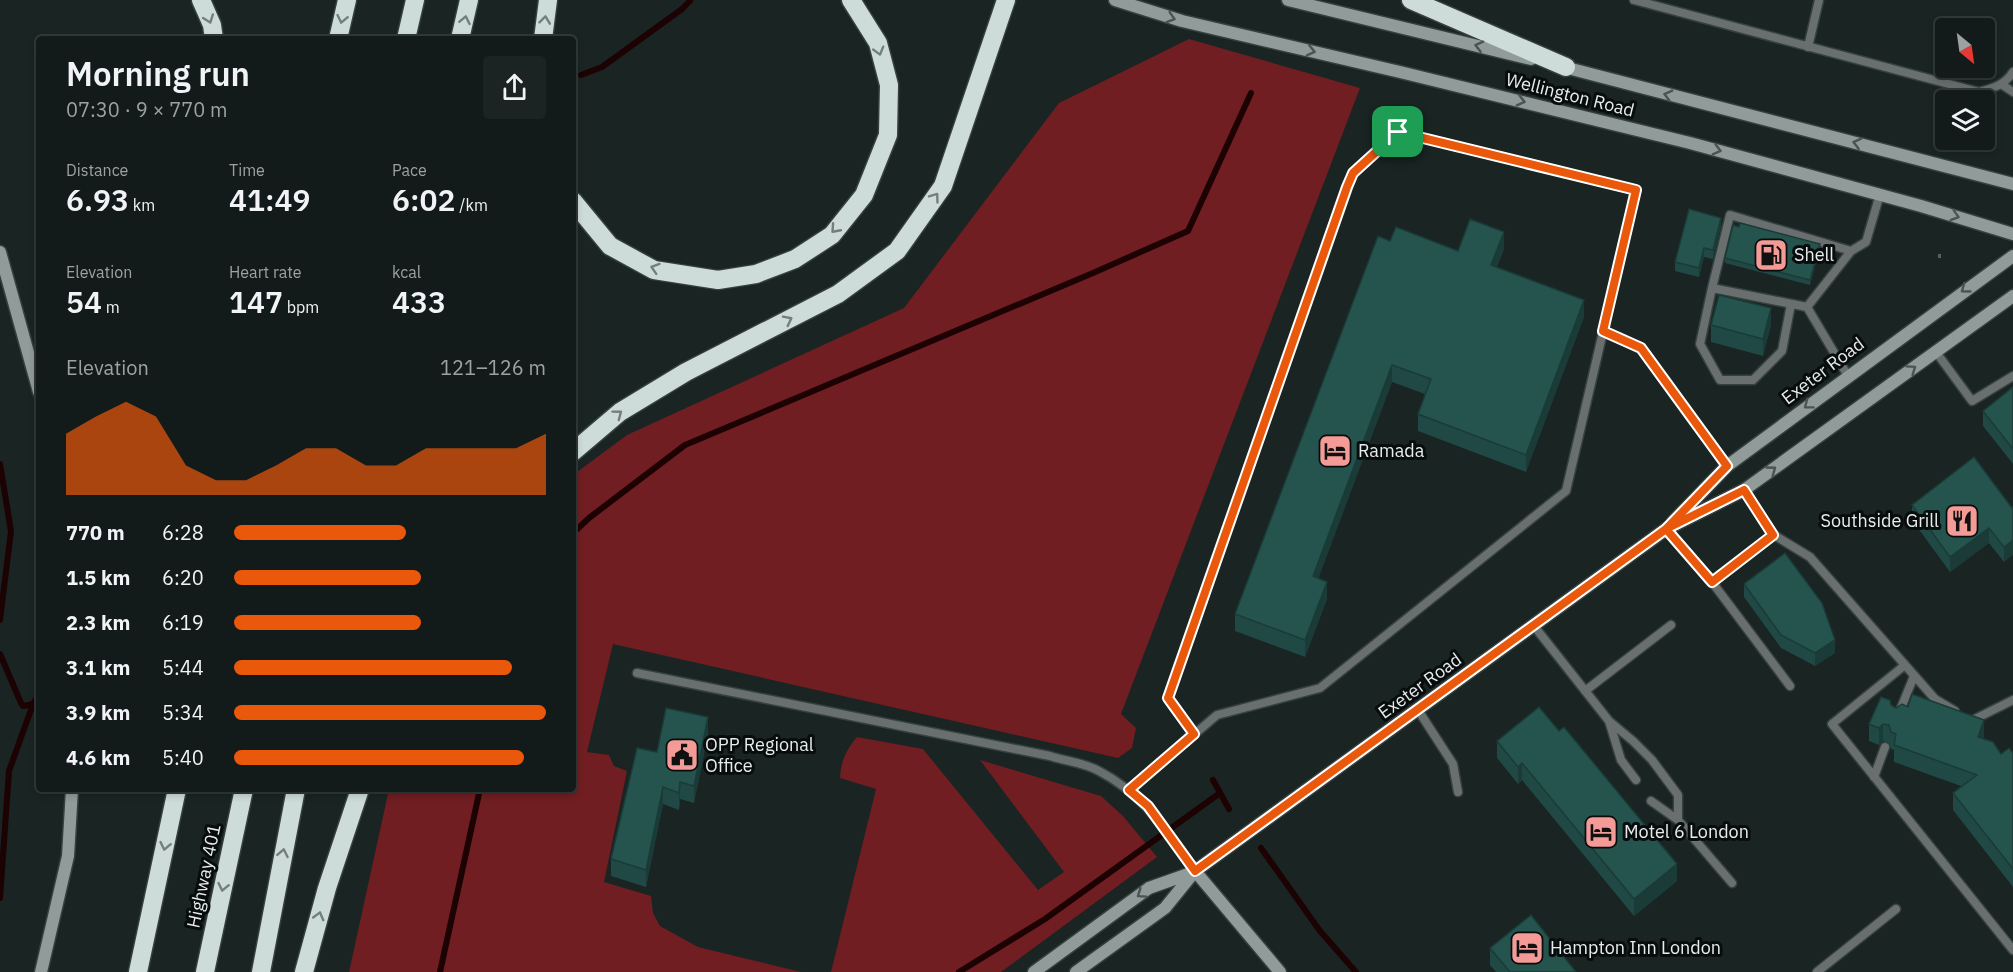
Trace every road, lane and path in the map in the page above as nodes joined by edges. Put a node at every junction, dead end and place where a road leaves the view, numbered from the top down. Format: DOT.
graph roads {
  1 [pos="201,0"];
  2 [pos="346,0"];
  3 [pos="415,0"];
  4 [pos="469,0"];
  5 [pos="548,0"];
  6 [pos="851,0"];
  7 [pos="1006,0"];
  8 [pos="1116,0"];
  9 [pos="1287,0"];
  10 [pos="1411,0"];
  11 [pos="1634,0"];
  12 [pos="1819,0"];
  13 [pos="214,36"];
  14 [pos="339,36"];
  15 [pos="407,36"];
  16 [pos="461,36"];
  17 [pos="543,36"];
  18 [pos="1808,47"];
  19 [pos="1566,67"];
  20 [pos="2013,72"];
  21 [pos="2001,84"];
  22 [pos="2013,92"];
  23 [pos="2013,184"];
  24 [pos="1880,194"];
  25 [pos="576,205"];
  26 [pos="2013,234"];
  27 [pos="1851,251"];
  28 [pos="0,252"];
  29 [pos="1938,256"];
  30 [pos="1944,256"];
  31 [pos="2013,256"];
  32 [pos="1712,288"];
  33 [pos="2013,296"];
  34 [pos="1791,304"];
  35 [pos="1807,307"];
  36 [pos="1603,331"];
  37 [pos="1936,352"];
  38 [pos="1848,375"];
  39 [pos="2013,376"];
  40 [pos="36,381"];
  41 [pos="576,449"];
  42 [pos="1727,466"];
  43 [pos="1744,490"];
  44 [pos="1666,529"];
  45 [pos="1773,535"];
  46 [pos="1712,582"];
  47 [pos="1671,625"];
  48 [pos="1534,626"];
  49 [pos="1905,665"];
  50 [pos="638,673"];
  51 [pos="1914,676"];
  52 [pos="1790,686"];
  53 [pos="1586,691"];
  54 [pos="2013,700"];
  55 [pos="1418,710"];
  56 [pos="1896,719"];
  57 [pos="1609,721"];
  58 [pos="1194,734"];
  59 [pos="1884,747"];
  60 [pos="1874,777"];
  61 [pos="1636,780"];
  62 [pos="1129,790"];
  63 [pos="72,792"];
  64 [pos="176,792"];
  65 [pos="243,792"];
  66 [pos="295,792"];
  67 [pos="359,792"];
  68 [pos="1458,792"];
  69 [pos="1651,801"];
  70 [pos="1678,820"];
  71 [pos="1195,871"];
  72 [pos="1732,883"];
  73 [pos="1896,909"];
  74 [pos="2013,950"];
  75 [pos="41,972"];
  76 [pos="138,972"];
  77 [pos="205,972"];
  78 [pos="261,972"];
  79 [pos="304,972"];
  80 [pos="1034,972"];
  81 [pos="1076,972"];
  82 [pos="1280,972"];
  83 [pos="1817,972"];
  1 -- 13 [label="highway, one-way"];
  2 -- 14 [label="highway, one-way"];
  3 -- 15 [label="highway"];
  16 -- 4 [label="highway, one-way"];
  17 -- 5 [label="highway, one-way"];
  6 -- 25 [label="highway, one-way"];
  41 -- 7 [label="highway, one-way"];
  8 -- 24 [label="main road, Wellington Road, one-way"];
  19 -- 9 [label="main road, Wellington Road, one-way"];
  10 -- 19 [label="highway"];
  11 -- 18 [label="lane"];
  12 -- 18 [label="lane"];
  18 -- 21 [label="lane"];
  23 -- 19 [label="main road, Wellington Road, one-way"];
  20 -- 21 [label="lane"];
  21 -- 22 [label="lane"];
  24 -- 26 [label="main road, Wellington Road, one-way"];
  24 -- 27 [label="lane"];
  27 -- 32 [label="lane"];
  27 -- 35 [label="lane"];
  28 -- 40 [label="main road"];
  29 -- 30 [label="path"];
  31 -- 38 [label="main road, Exeter Road, one-way"];
  32 -- 34 [label="lane"];
  32 -- 34 [label="lane"];
  33 -- 37 [label="main road, Exeter Road"];
  34 -- 35 [label="lane"];
  35 -- 38 [label="lane"];
  36 -- 42 [label="lane"];
  36 -- 58 [label="lane"];
  36 -- 58 [label="lane"];
  37 -- 39 [label="lane"];
  43 -- 37 [label="main road, Exeter Road, one-way"];
  38 -- 42 [label="main road, Exeter Road, one-way"];
  42 -- 44 [label="main road, Exeter Road"];
  43 -- 44 [label="main road, Exeter Road"];
  43 -- 45 [label="lane"];
  44 -- 46 [label="lane"];
  44 -- 48 [label="main road, Exeter Road"];
  45 -- 46 [label="lane"];
  45 -- 49 [label="lane"];
  46 -- 52 [label="lane"];
  47 -- 53 [label="lane"];
  48 -- 53 [label="lane"];
  48 -- 55 [label="main road, Exeter Road"];
  49 -- 51 [label="lane"];
  49 -- 60 [label="lane"];
  50 -- 62 [label="lane"];
  51 -- 54 [label="lane"];
  51 -- 56 [label="lane"];
  53 -- 57 [label="lane"];
  55 -- 68 [label="lane"];
  55 -- 71 [label="main road, Exeter Road"];
  57 -- 61 [label="lane"];
  57 -- 70 [label="lane"];
  58 -- 62 [label="lane"];
  59 -- 60 [label="lane"];
  60 -- 74 [label="lane"];
  62 -- 71 [label="lane"];
  63 -- 75 [label="main road"];
  64 -- 76 [label="highway, one-way"];
  65 -- 77 [label="highway, Highway 401, one-way"];
  78 -- 66 [label="highway, one-way"];
  79 -- 67 [label="highway, one-way"];
  69 -- 70 [label="lane"];
  70 -- 72 [label="lane"];
  71 -- 80 [label="main road, Exeter Road, one-way"];
  71 -- 81 [label="main road, Exeter Road"];
  71 -- 82 [label="main road"];
  73 -- 83 [label="lane"];
}
